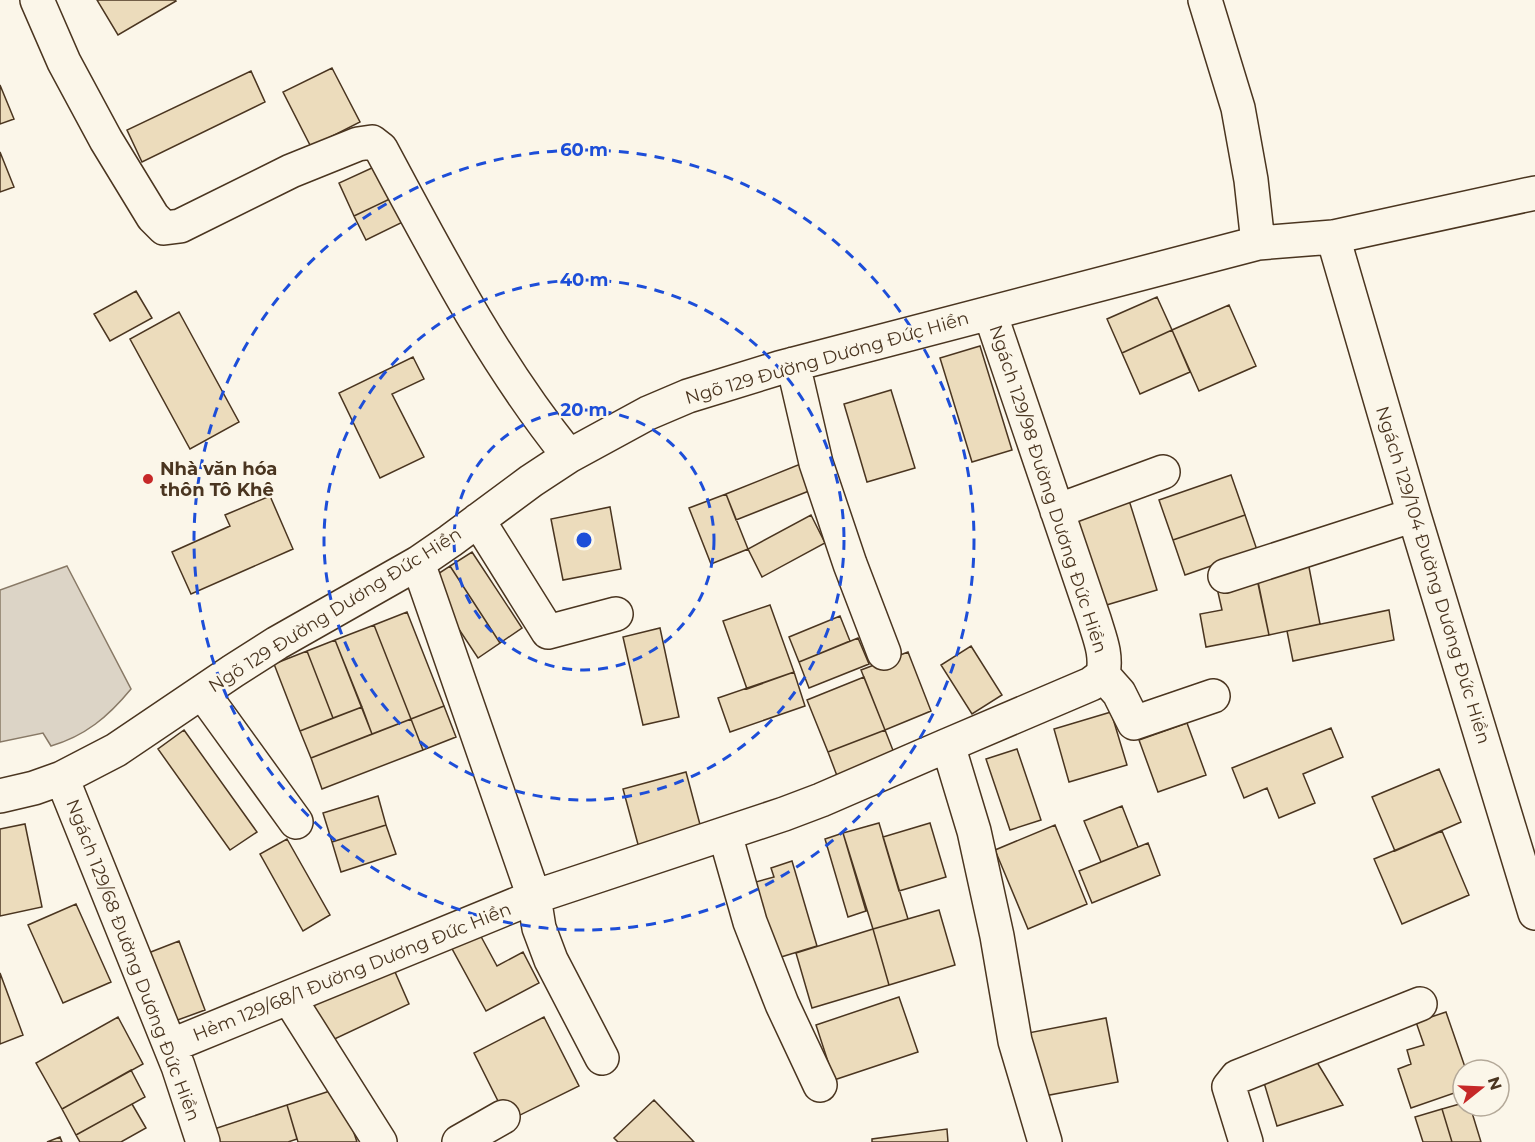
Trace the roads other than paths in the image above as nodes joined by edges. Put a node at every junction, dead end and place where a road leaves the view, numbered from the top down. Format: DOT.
graph roads {
  1 [pos="37,0"];
  2 [pos="1205,0"];
  3 [pos="1535,193"];
  4 [pos="1333,237"];
  5 [pos="1258,243"];
  6 [pos="990,313"];
  7 [pos="793,364"];
  8 [pos="569,456"];
  9 [pos="1163,472"];
  10 [pos="1057,511"];
  11 [pos="1414,515"];
  12 [pos="478,520"];
  13 [pos="418,563"];
  14 [pos="1225,576"];
  15 [pos="616,614"];
  16 [pos="884,653"];
  17 [pos="1103,675"];
  18 [pos="201,692"];
  19 [pos="1213,696"];
  20 [pos="948,745"];
  21 [pos="62,778"];
  22 [pos="0,796"];
  23 [pos="296,822"];
  24 [pos="725,834"];
  25 [pos="534,897"];
  26 [pos="1535,913"];
  27 [pos="290,998"];
  28 [pos="1420,1004"];
  29 [pos="170,1046"];
  30 [pos="602,1058"];
  31 [pos="820,1085"];
  32 [pos="503,1117"];
  33 [pos="199,1140"];
  34 [pos="380,1142"];
  35 [pos="459,1142"];
  36 [pos="1046,1142"];
  37 [pos="1246,1142"];
  1 -- 8 [label="street"];
  2 -- 5 [label="street"];
  3 -- 4 [label="street, Ngõ 129 Đường Dương Đức Hiền"];
  4 -- 5 [label="street, Ngõ 129 Đường Dương Đức Hiền"];
  4 -- 11 [label="street, Ngách 129/104 Đường Dương Đức Hiền"];
  5 -- 6 [label="street, Ngõ 129 Đường Dương Đức Hiền"];
  6 -- 7 [label="street, Ngõ 129 Đường Dương Đức Hiền"];
  6 -- 10 [label="street, Ngách 129/98 Đường Dương Đức Hiền"];
  7 -- 8 [label="street, Ngõ 129 Đường Dương Đức Hiền"];
  7 -- 16 [label="street"];
  8 -- 12 [label="street, Ngõ 129 Đường Dương Đức Hiền"];
  9 -- 10 [label="street"];
  10 -- 17 [label="street, Ngách 129/98 Đường Dương Đức Hiền"];
  11 -- 14 [label="street"];
  11 -- 26 [label="street, Ngách 129/104 Đường Dương Đức Hiền"];
  12 -- 13 [label="street, Ngõ 129 Đường Dương Đức Hiền"];
  12 -- 15 [label="street"];
  13 -- 18 [label="street, Ngõ 129 Đường Dương Đức Hiền"];
  13 -- 25 [label="street"];
  17 -- 19 [label="street"];
  17 -- 20 [label="street, Ngách 129/98 Đường Dương Đức Hiền"];
  18 -- 21 [label="street, Ngõ 129 Đường Dương Đức Hiền"];
  18 -- 23 [label="street"];
  20 -- 24 [label="street, Ngách 129/98 Đường Dương Đức Hiền"];
  20 -- 36 [label="street"];
  21 -- 22 [label="street, Ngõ 129 Đường Dương Đức Hiền"];
  21 -- 29 [label="street, Ngách 129/68 Đường Dương Đức Hiền"];
  24 -- 25 [label="street, Hẻm 129/68/1 Đường Dương Đức Hiền"];
  24 -- 31 [label="street"];
  25 -- 27 [label="street, Hẻm 129/68/1 Đường Dương Đức Hiền"];
  25 -- 30 [label="street"];
  27 -- 29 [label="street, Hẻm 129/68/1 Đường Dương Đức Hiền"];
  27 -- 34 [label="street"];
  28 -- 37 [label="street"];
  29 -- 33 [label="street, Ngách 129/68 Đường Dương Đức Hiền"];
  32 -- 35 [label="street"];
}
